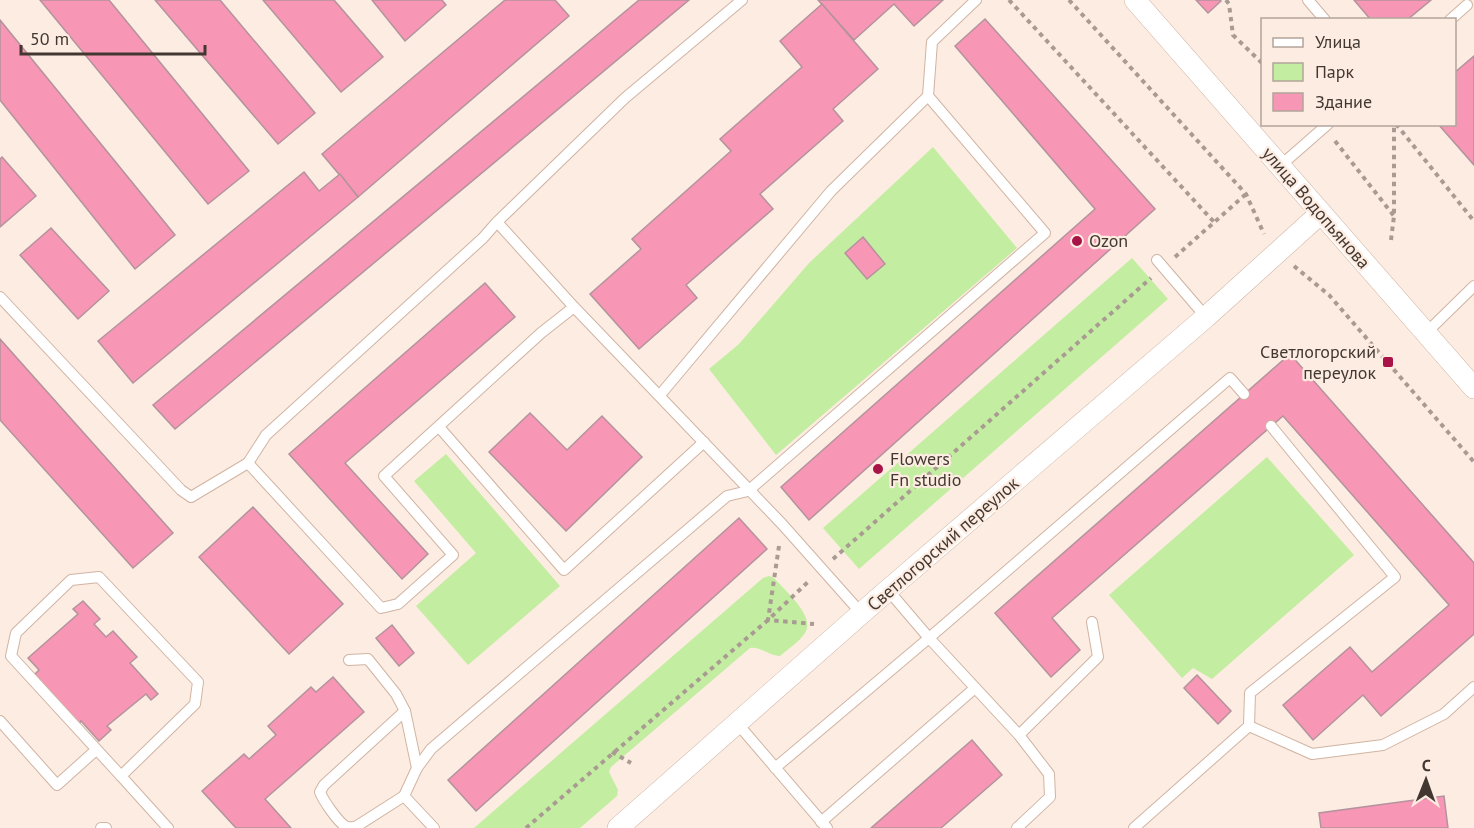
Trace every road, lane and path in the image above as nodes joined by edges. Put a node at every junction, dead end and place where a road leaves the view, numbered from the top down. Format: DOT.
graph roads {
  1 [pos="742,0"];
  2 [pos="976,0"];
  3 [pos="1009,0"];
  4 [pos="1069,0"];
  5 [pos="1135,0"];
  6 [pos="1226,0"];
  7 [pos="1308,0"];
  8 [pos="1469,5"];
  9 [pos="1323,18"];
  10 [pos="1453,18"];
  11 [pos="1261,61"];
  12 [pos="928,96"];
  13 [pos="1326,126"];
  14 [pos="1395,126"];
  15 [pos="1397,126"];
  16 [pos="1280,166"];
  17 [pos="1246,194"];
  18 [pos="1321,213"];
  19 [pos="1394,216"];
  20 [pos="1474,221"];
  21 [pos="497,222"];
  22 [pos="1214,222"];
  23 [pos="1265,237"];
  24 [pos="1391,240"];
  25 [pos="1160,263"];
  26 [pos="1293,265"];
  27 [pos="1474,286"];
  28 [pos="0,297"];
  29 [pos="574,307"];
  30 [pos="1206,317"];
  31 [pos="1426,333"];
  32 [pos="1474,388"];
  33 [pos="1244,394"];
  34 [pos="660,395"];
  35 [pos="1271,426"];
  36 [pos="439,427"];
  37 [pos="704,442"];
  38 [pos="1474,462"];
  39 [pos="248,463"];
  40 [pos="748,490"];
  41 [pos="782,524"];
  42 [pos="822,569"];
  43 [pos="888,590"];
  44 [pos="862,614"];
  45 [pos="768,620"];
  46 [pos="1092,622"];
  47 [pos="821,624"];
  48 [pos="929,638"];
  49 [pos="349,660"];
  50 [pos="1474,687"];
  51 [pos="975,688"];
  52 [pos="405,711"];
  53 [pos="0,721"];
  54 [pos="737,723"];
  55 [pos="1249,726"];
  56 [pos="1019,735"];
  57 [pos="96,750"];
  58 [pos="612,752"];
  59 [pos="631,763"];
  60 [pos="417,768"];
  61 [pos="775,768"];
  62 [pos="121,776"];
  63 [pos="404,796"];
  64 [pos="824,825"];
  65 [pos="168,828"];
  66 [pos="434,828"];
  67 [pos="526,828"];
  68 [pos="618,828"];
  69 [pos="1017,828"];
  70 [pos="1134,828"];
  1 -- 21 [label="lane"];
  2 -- 12 [label="lane"];
  3 -- 22 [label="path"];
  4 -- 17 [label="path"];
  5 -- 16 [label="street, улица Водопьянова"];
  6 -- 11 [label="path"];
  7 -- 9 [label="lane"];
  8 -- 10 [label="lane"];
  12 -- 34 [label="lane"];
  12 -- 40 [label="lane"];
  13 -- 16 [label="lane"];
  13 -- 19 [label="path"];
  14 -- 19 [label="path"];
  15 -- 20 [label="path"];
  16 -- 18 [label="street, улица Водопьянова"];
  17 -- 22 [label="path"];
  17 -- 23 [label="path"];
  18 -- 30 [label="street, Светлогорский переулок"];
  18 -- 31 [label="street, улица Водопьянова"];
  19 -- 24 [label="path"];
  21 -- 29 [label="lane"];
  21 -- 39 [label="lane"];
  22 -- 25 [label="path"];
  25 -- 30 [label="lane"];
  25 -- 42 [label="path"];
  26 -- 38 [label="path"];
  27 -- 31 [label="lane"];
  28 -- 39 [label="lane"];
  29 -- 34 [label="lane"];
  29 -- 36 [label="lane"];
  30 -- 43 [label="street, Светлогорский переулок"];
  31 -- 32 [label="street, улица Водопьянова"];
  33 -- 48 [label="lane"];
  34 -- 37 [label="lane"];
  35 -- 55 [label="lane"];
  36 -- 37 [label="lane"];
  36 -- 39 [label="lane"];
  37 -- 40 [label="lane"];
  40 -- 41 [label="lane"];
  40 -- 60 [label="lane"];
  41 -- 42 [label="lane"];
  41 -- 45 [label="path"];
  42 -- 44 [label="lane"];
  42 -- 45 [label="path"];
  43 -- 44 [label="street, Светлогорский переулок"];
  43 -- 48 [label="lane"];
  44 -- 54 [label="street, Светлогорский переулок"];
  45 -- 47 [label="path"];
  45 -- 58 [label="path"];
  46 -- 56 [label="lane"];
  48 -- 51 [label="lane"];
  48 -- 61 [label="lane"];
  49 -- 52 [label="lane"];
  50 -- 55 [label="lane"];
  51 -- 56 [label="lane"];
  51 -- 64 [label="lane"];
  52 -- 60 [label="lane"];
  52 -- 63 [label="lane"];
  53 -- 57 [label="lane"];
  54 -- 61 [label="lane"];
  54 -- 68 [label="street, Светлогорский переулок"];
  55 -- 70 [label="lane"];
  56 -- 69 [label="lane"];
  57 -- 62 [label="lane"];
  57 -- 62 [label="lane"];
  58 -- 59 [label="path"];
  58 -- 67 [label="path"];
  60 -- 63 [label="lane"];
  61 -- 64 [label="lane"];
  62 -- 65 [label="lane"];
  63 -- 66 [label="lane"];
}
